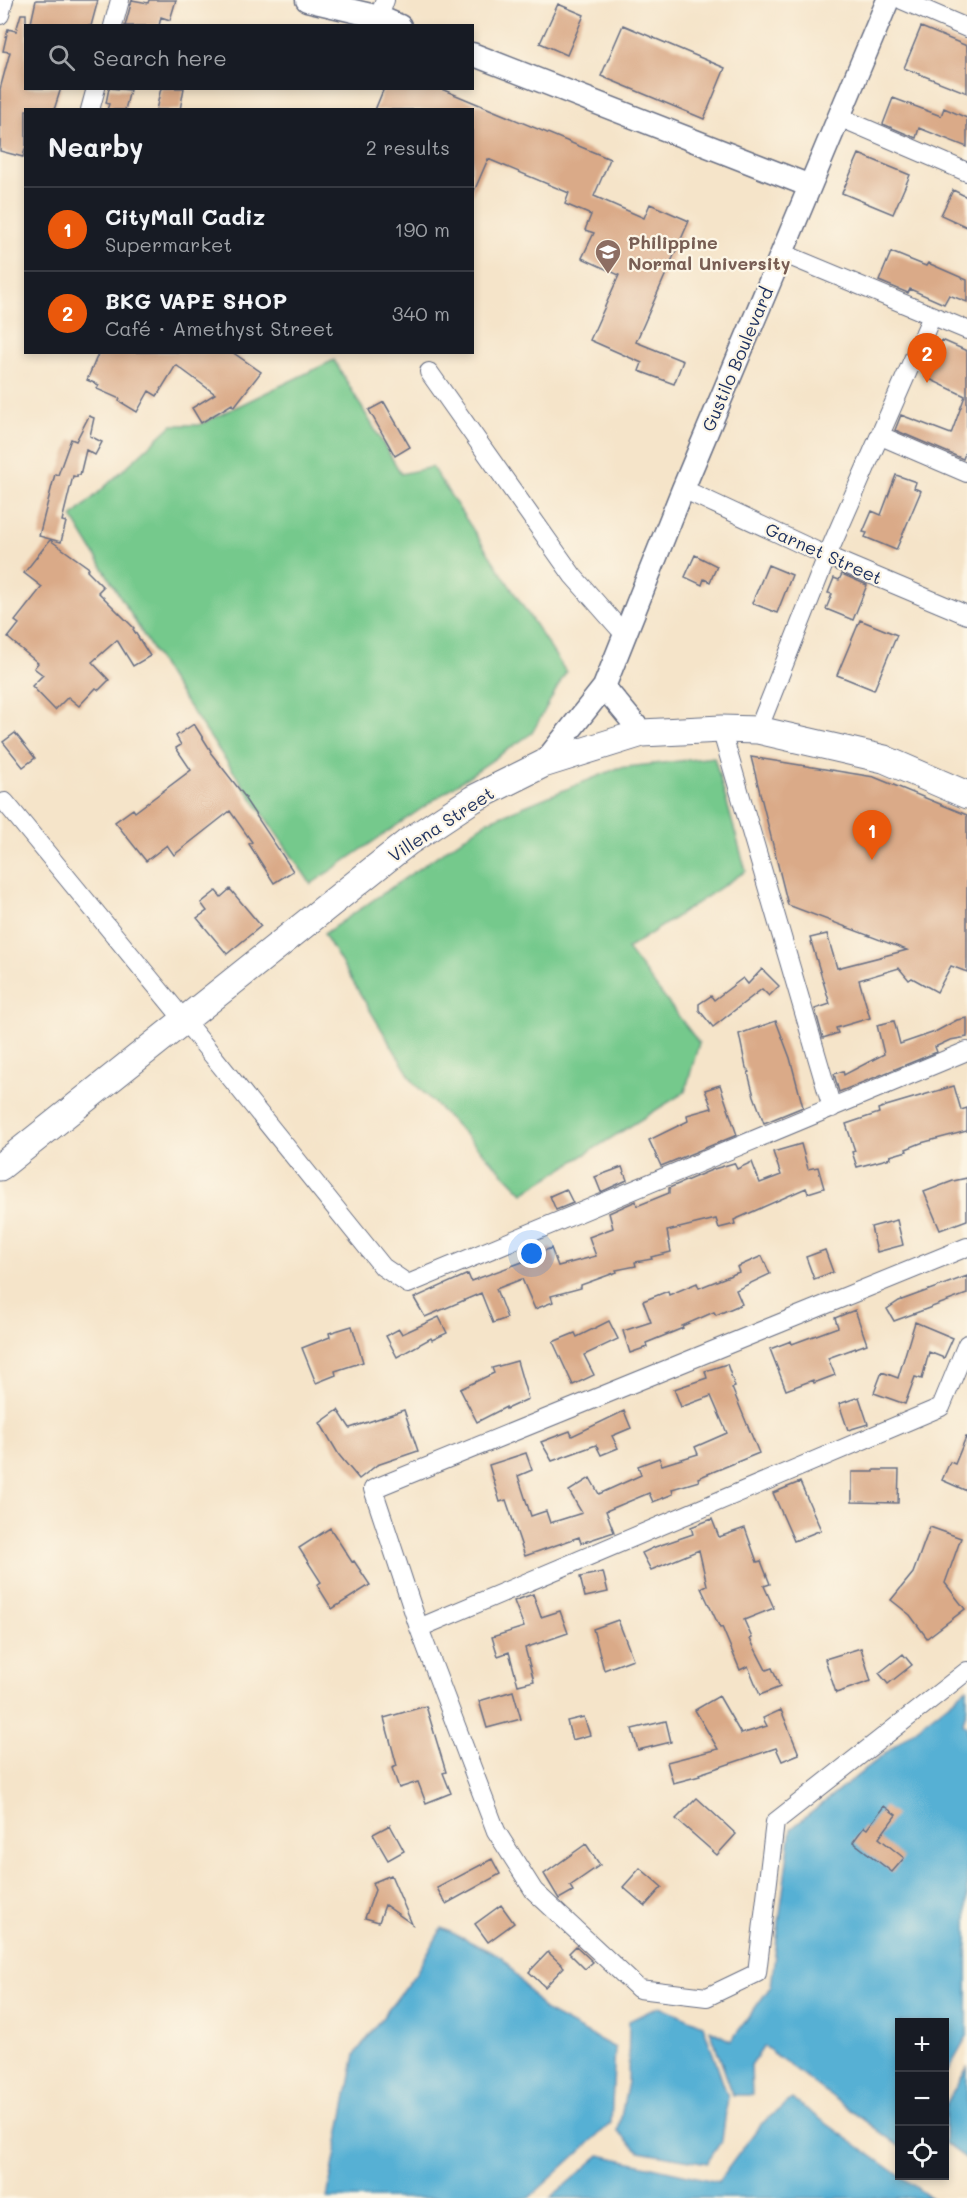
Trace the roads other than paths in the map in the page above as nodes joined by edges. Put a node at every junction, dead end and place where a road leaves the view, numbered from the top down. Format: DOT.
graph roads {
  1 [pos="4,0"];
  2 [pos="120,0"];
  3 [pos="307,0"];
  4 [pos="888,0"];
  5 [pos="902,0"];
  6 [pos="382,9"];
  7 [pos="0,15"];
  8 [pos="114,24"];
  9 [pos="398,24"];
  10 [pos="967,28"];
  11 [pos="474,55"];
  12 [pos="95,90"];
  13 [pos="91,108"];
  14 [pos="839,117"];
  15 [pos="967,172"];
  16 [pos="810,186"];
  17 [pos="782,253"];
  18 [pos="932,315"];
  19 [pos="967,330"];
  20 [pos="429,372"];
  21 [pos="880,436"];
  22 [pos="967,473"];
  23 [pos="683,489"];
  24 [pos="827,556"];
  25 [pos="967,615"];
  26 [pos="625,635"];
  27 [pos="604,687"];
  28 [pos="721,729"];
  29 [pos="758,730"];
  30 [pos="642,733"];
  31 [pos="543,764"];
  32 [pos="967,795"];
  33 [pos="5,802"];
  34 [pos="184,1020"];
  35 [pos="967,1052"];
  36 [pos="831,1108"];
  37 [pos="0,1167"];
  38 [pos="967,1246"];
  39 [pos="967,1344"];
  40 [pos="418,1628"];
  41 [pos="967,1671"];
  1 -- 7 [label="street"];
  2 -- 8 [label="street"];
  3 -- 6 [label="street"];
  4 -- 14 [label="street, Gustilo Boulevard"];
  5 -- 10 [label="street"];
  6 -- 9 [label="street"];
  11 -- 16 [label="street"];
  12 -- 13 [label="street"];
  14 -- 15 [label="street"];
  14 -- 16 [label="street, Gustilo Boulevard"];
  16 -- 17 [label="street, Gustilo Boulevard"];
  17 -- 18 [label="street"];
  17 -- 23 [label="street, Gustilo Boulevard"];
  18 -- 19 [label="street"];
  18 -- 21 [label="street"];
  20 -- 26 [label="street"];
  21 -- 22 [label="street"];
  21 -- 24 [label="street"];
  23 -- 24 [label="street, Garnet Street"];
  23 -- 26 [label="street, Gustilo Boulevard"];
  24 -- 25 [label="street, Garnet Street"];
  24 -- 29 [label="street"];
  26 -- 27 [label="street, Gustilo Boulevard"];
  27 -- 30 [label="street"];
  27 -- 31 [label="street, Gustilo Boulevard"];
  28 -- 29 [label="main road, Villena Street"];
  28 -- 30 [label="main road, Villena Street"];
  28 -- 36 [label="street"];
  29 -- 32 [label="main road, Villena Street"];
  30 -- 31 [label="main road, Villena Street"];
  31 -- 34 [label="main road, Villena Street"];
  33 -- 34 [label="street"];
  34 -- 36 [label="street"];
  34 -- 37 [label="main road, Villena Street"];
  35 -- 36 [label="street"];
  38 -- 40 [label="street"];
  39 -- 40 [label="street"];
  40 -- 41 [label="street"];
}
